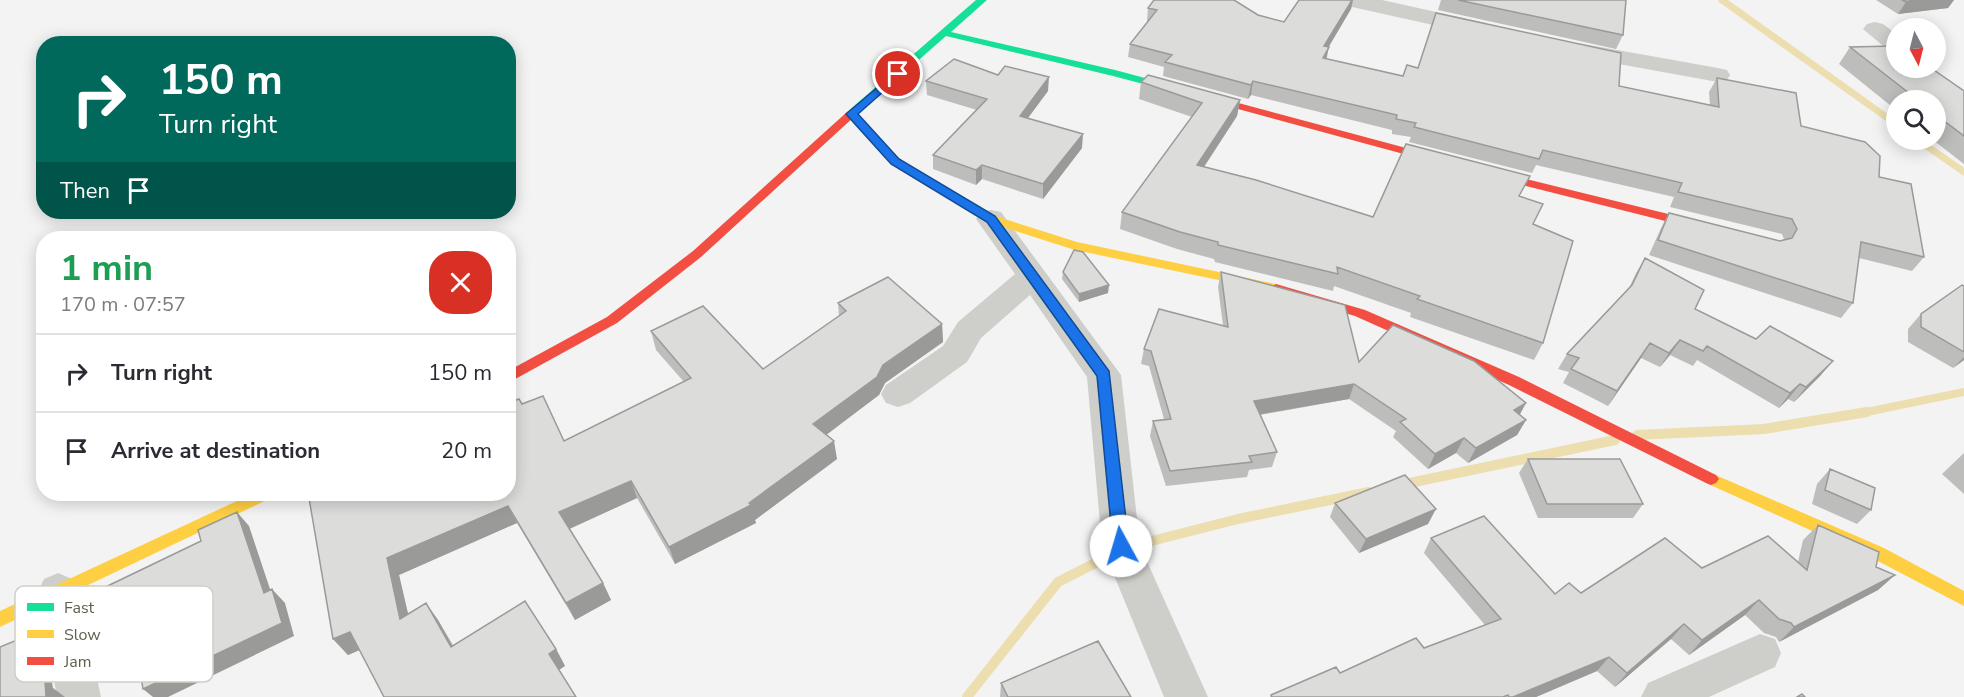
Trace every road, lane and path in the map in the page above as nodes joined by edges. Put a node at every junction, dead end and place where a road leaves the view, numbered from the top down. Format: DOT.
graph roads {
  1 [pos="982,0"];
  2 [pos="1351,0"];
  3 [pos="1875,29"];
  4 [pos="944,33"];
  5 [pos="1500,33"];
  6 [pos="1886,37"];
  7 [pos="1557,45"];
  8 [pos="1718,75"];
  9 [pos="851,114"];
  10 [pos="991,219"];
  11 [pos="1724,232"];
  12 [pos="1031,277"];
  13 [pos="516,374"];
  14 [pos="898,394"];
  15 [pos="251,501"];
  16 [pos="69,586"];
  17 [pos="1964,599"];
  18 [pos="15,612"];
  19 [pos="0,619"];
  20 [pos="1760,653"];
  21 [pos="76,682"];
  22 [pos="79,697"];
  23 [pos="1186,697"];
  24 [pos="1663,697"];
  1 -- 4 [label="street"];
  2 -- 5 [label="street"];
  3 -- 6 [label="street"];
  4 -- 9 [label="street"];
  4 -- 11 [label="street"];
  7 -- 8 [label="street"];
  9 -- 10 [label="street"];
  9 -- 13 [label="street"];
  10 -- 12 [label="street"];
  10 -- 17 [label="street"];
  12 -- 14 [label="street"];
  12 -- 23 [label="street"];
  15 -- 16 [label="street"];
  18 -- 19 [label="street"];
  20 -- 24 [label="street"];
  21 -- 22 [label="street"];
}
